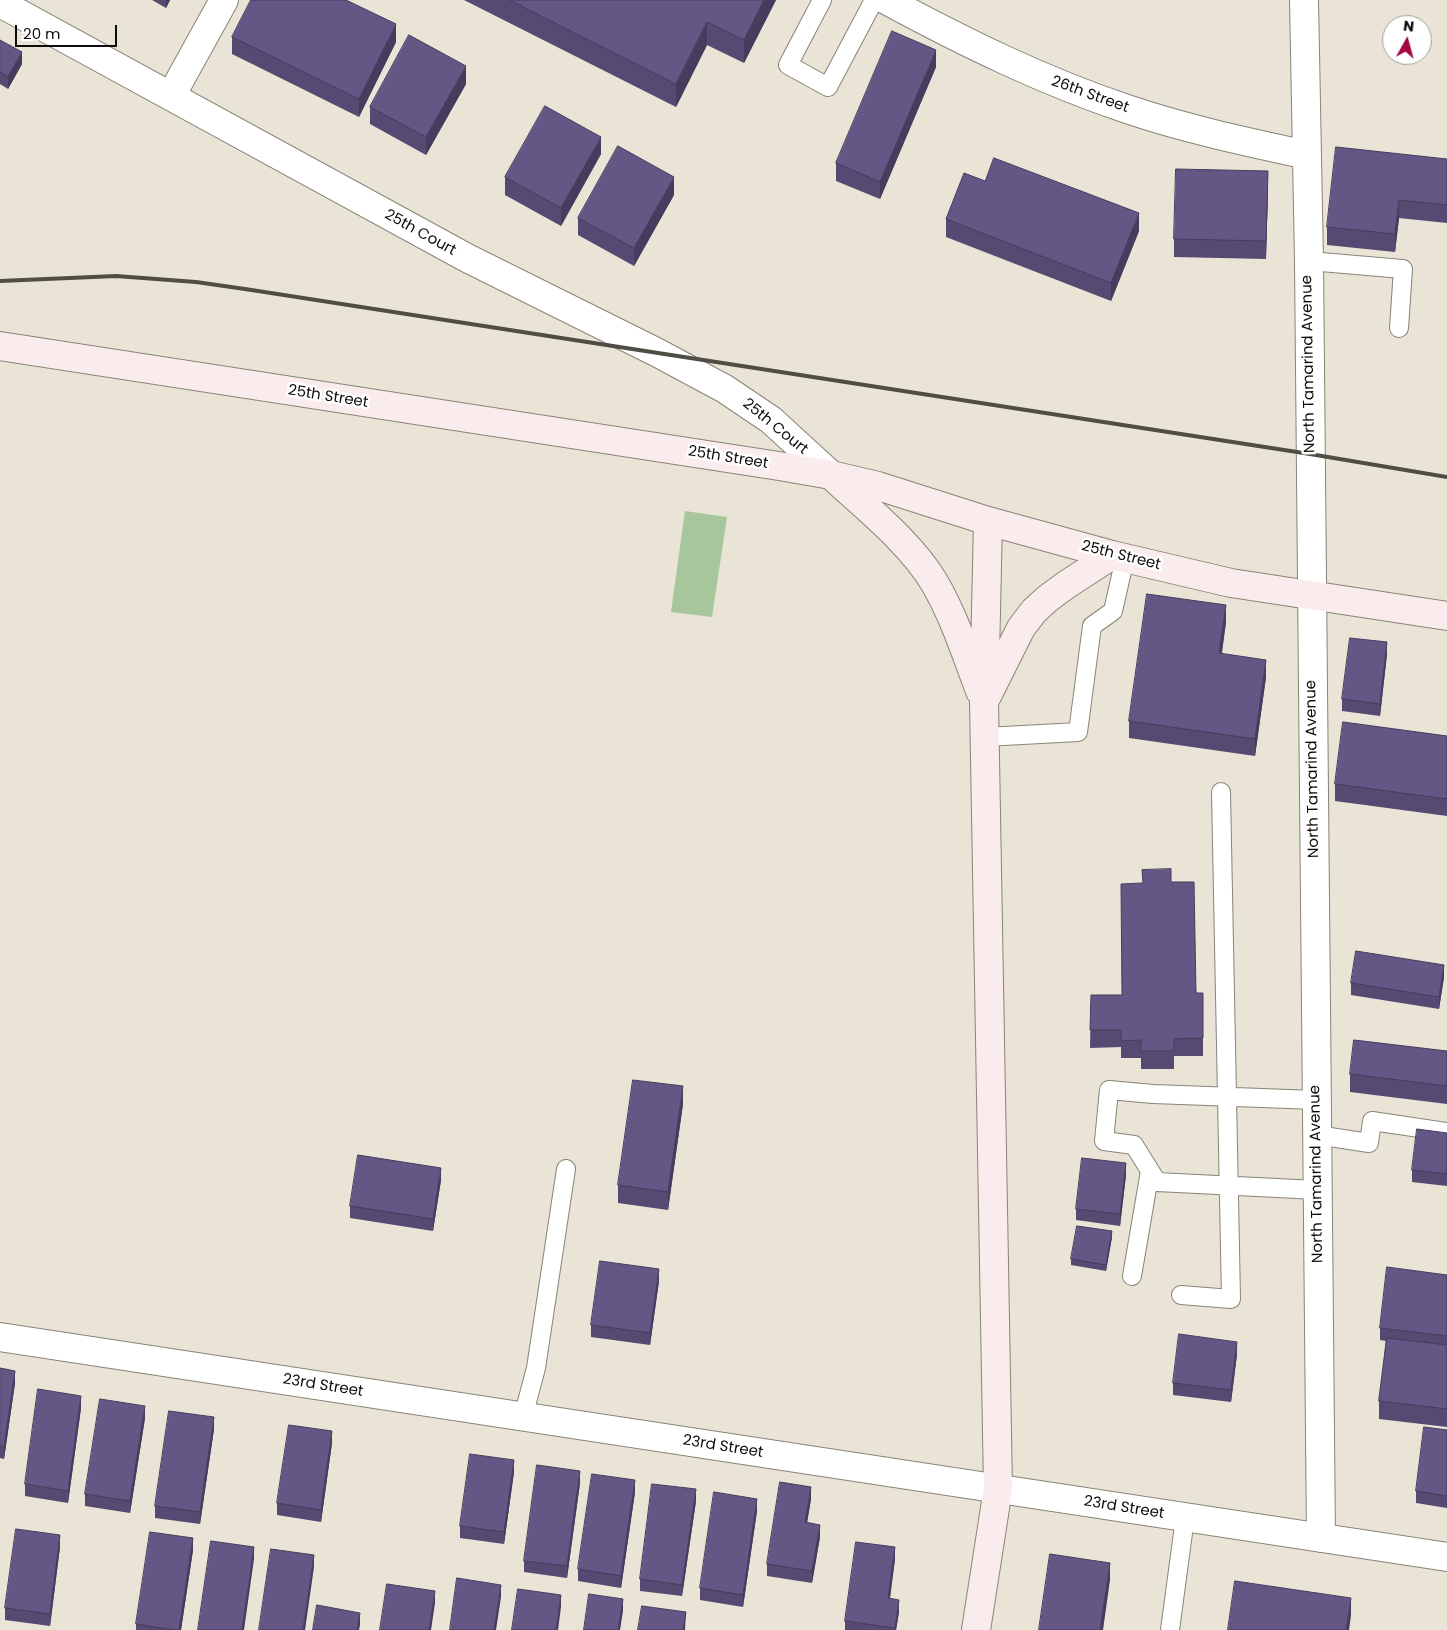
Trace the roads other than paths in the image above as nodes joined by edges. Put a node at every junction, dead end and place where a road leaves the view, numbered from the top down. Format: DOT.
graph roads {
  1 [pos="224,0"];
  2 [pos="822,0"];
  3 [pos="874,0"];
  4 [pos="886,0"];
  5 [pos="1304,0"];
  6 [pos="0,3"];
  7 [pos="171,96"];
  8 [pos="1307,155"];
  9 [pos="1308,261"];
  10 [pos="1399,328"];
  11 [pos="0,346"];
  12 [pos="831,475"];
  13 [pos="988,521"];
  14 [pos="1118,557"];
  15 [pos="1311,595"];
  16 [pos="1447,616"];
  17 [pos="984,701"];
  18 [pos="985,737"];
  19 [pos="1221,792"];
  20 [pos="1227,1096"];
  21 [pos="1316,1100"];
  22 [pos="1447,1132"];
  23 [pos="1317,1135"];
  24 [pos="566,1169"];
  25 [pos="1150,1171"];
  26 [pos="1229,1185"];
  27 [pos="1317,1190"];
  28 [pos="1132,1276"];
  29 [pos="1181,1295"];
  30 [pos="0,1337"];
  31 [pos="523,1416"];
  32 [pos="998,1489"];
  33 [pos="1185,1518"];
  34 [pos="1321,1538"];
  35 [pos="1447,1558"];
  36 [pos="976,1630"];
  37 [pos="1170,1630"];
  1 -- 7 [label="street"];
  2 -- 3 [label="lane"];
  4 -- 8 [label="street, 26th Street"];
  5 -- 8 [label="street, North Tamarind Avenue"];
  6 -- 7 [label="street, 25th Court"];
  7 -- 12 [label="street, 25th Court"];
  8 -- 9 [label="street, North Tamarind Avenue"];
  9 -- 10 [label="lane"];
  9 -- 15 [label="street, North Tamarind Avenue"];
  11 -- 12 [label="main road, 25th Street"];
  12 -- 13 [label="main road, 25th Street"];
  12 -- 17 [label="main road"];
  13 -- 14 [label="main road, 25th Street"];
  13 -- 17 [label="main road"];
  14 -- 15 [label="main road, 25th Street"];
  14 -- 17 [label="main road"];
  14 -- 18 [label="lane"];
  15 -- 16 [label="main road, 25th Street"];
  15 -- 21 [label="street, North Tamarind Avenue"];
  17 -- 18 [label="main road"];
  18 -- 32 [label="main road"];
  19 -- 20 [label="lane"];
  20 -- 21 [label="lane"];
  20 -- 25 [label="lane"];
  20 -- 26 [label="lane"];
  21 -- 23 [label="street, North Tamarind Avenue"];
  22 -- 23 [label="lane"];
  23 -- 27 [label="street, North Tamarind Avenue"];
  24 -- 31 [label="lane"];
  25 -- 26 [label="lane"];
  25 -- 28 [label="lane"];
  26 -- 27 [label="lane"];
  26 -- 29 [label="lane"];
  27 -- 34 [label="street, North Tamarind Avenue"];
  30 -- 31 [label="street, 23rd Street"];
  31 -- 32 [label="street, 23rd Street"];
  32 -- 33 [label="street, 23rd Street"];
  32 -- 36 [label="main road"];
  33 -- 34 [label="street, 23rd Street"];
  33 -- 37 [label="lane"];
  34 -- 35 [label="street, 23rd Street"];
}
